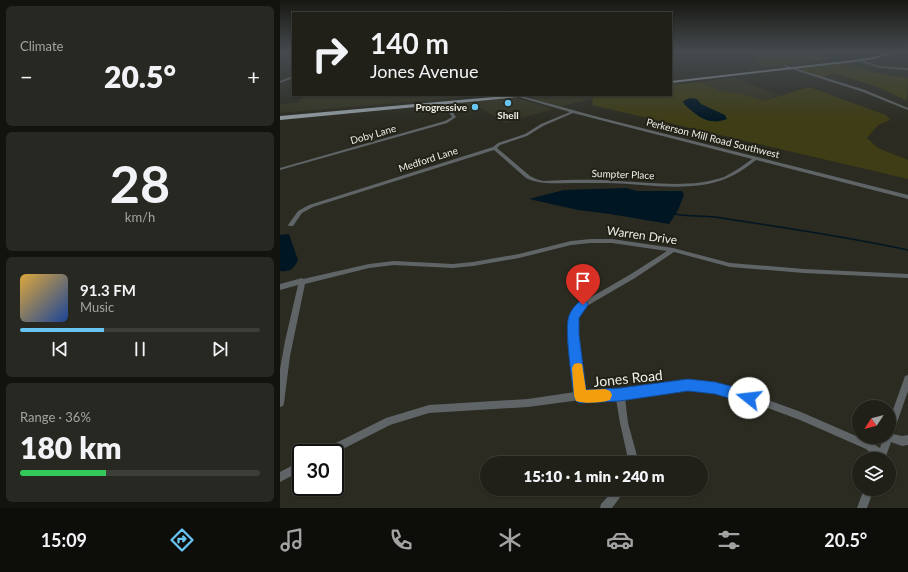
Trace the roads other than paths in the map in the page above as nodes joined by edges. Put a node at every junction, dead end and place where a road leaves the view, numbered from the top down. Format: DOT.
graph roads {
  1 [pos="715,76"];
  2 [pos="816,76"];
  3 [pos="292,78"];
  4 [pos="672,81"];
  5 [pos="280,82"];
  6 [pos="490,96"];
  7 [pos="516,96"];
  8 [pos="531,97"];
  9 [pos="445,103"];
  10 [pos="908,109"];
  11 [pos="572,112"];
  12 [pos="280,116"];
  13 [pos="495,148"];
  14 [pos="756,158"];
  15 [pos="280,169"];
  16 [pos="908,197"];
  17 [pos="291,224"];
  18 [pos="673,250"];
  19 [pos="908,276"];
  20 [pos="302,281"];
  21 [pos="280,287"];
  22 [pos="908,379"];
  23 [pos="620,395"];
  24 [pos="580,396"];
  25 [pos="280,403"];
  26 [pos="896,413"];
  27 [pos="896,439"];
  28 [pos="908,440"];
  29 [pos="344,444"];
  30 [pos="876,452"];
  31 [pos="632,456"];
  32 [pos="292,471"];
  33 [pos="280,477"];
  34 [pos="615,496"];
  35 [pos="866,496"];
  36 [pos="605,508"];
  37 [pos="862,508"];
  1 -- 4 [label="main road"];
  2 -- 10 [label="street"];
  3 -- 5 [label="street"];
  6 -- 12 [label="main road"];
  7 -- 8 [label="main road"];
  7 -- 9 [label="main road"];
  8 -- 11 [label="street, Perkerson Mill Road Southwest"];
  9 -- 12 [label="main road"];
  9 -- 15 [label="street, Doby Lane"];
  11 -- 13 [label="street, Medford Lane"];
  11 -- 14 [label="street, Perkerson Mill Road Southwest"];
  13 -- 14 [label="street, Sumpter Place"];
  13 -- 17 [label="street, Medford Lane"];
  14 -- 16 [label="street, Perkerson Mill Road Southwest"];
  18 -- 19 [label="street, Warren Drive"];
  18 -- 20 [label="street, Warren Drive"];
  18 -- 24 [label="street"];
  20 -- 21 [label="street, Warren Drive"];
  20 -- 25 [label="street"];
  22 -- 26 [label="street"];
  23 -- 24 [label="street, Jones Road"];
  23 -- 30 [label="street, Jones Road"];
  23 -- 31 [label="street"];
  24 -- 29 [label="street, Jones Road"];
  27 -- 28 [label="street"];
  32 -- 33 [label="street"];
  34 -- 36 [label="street"];
  35 -- 37 [label="street"];
}
